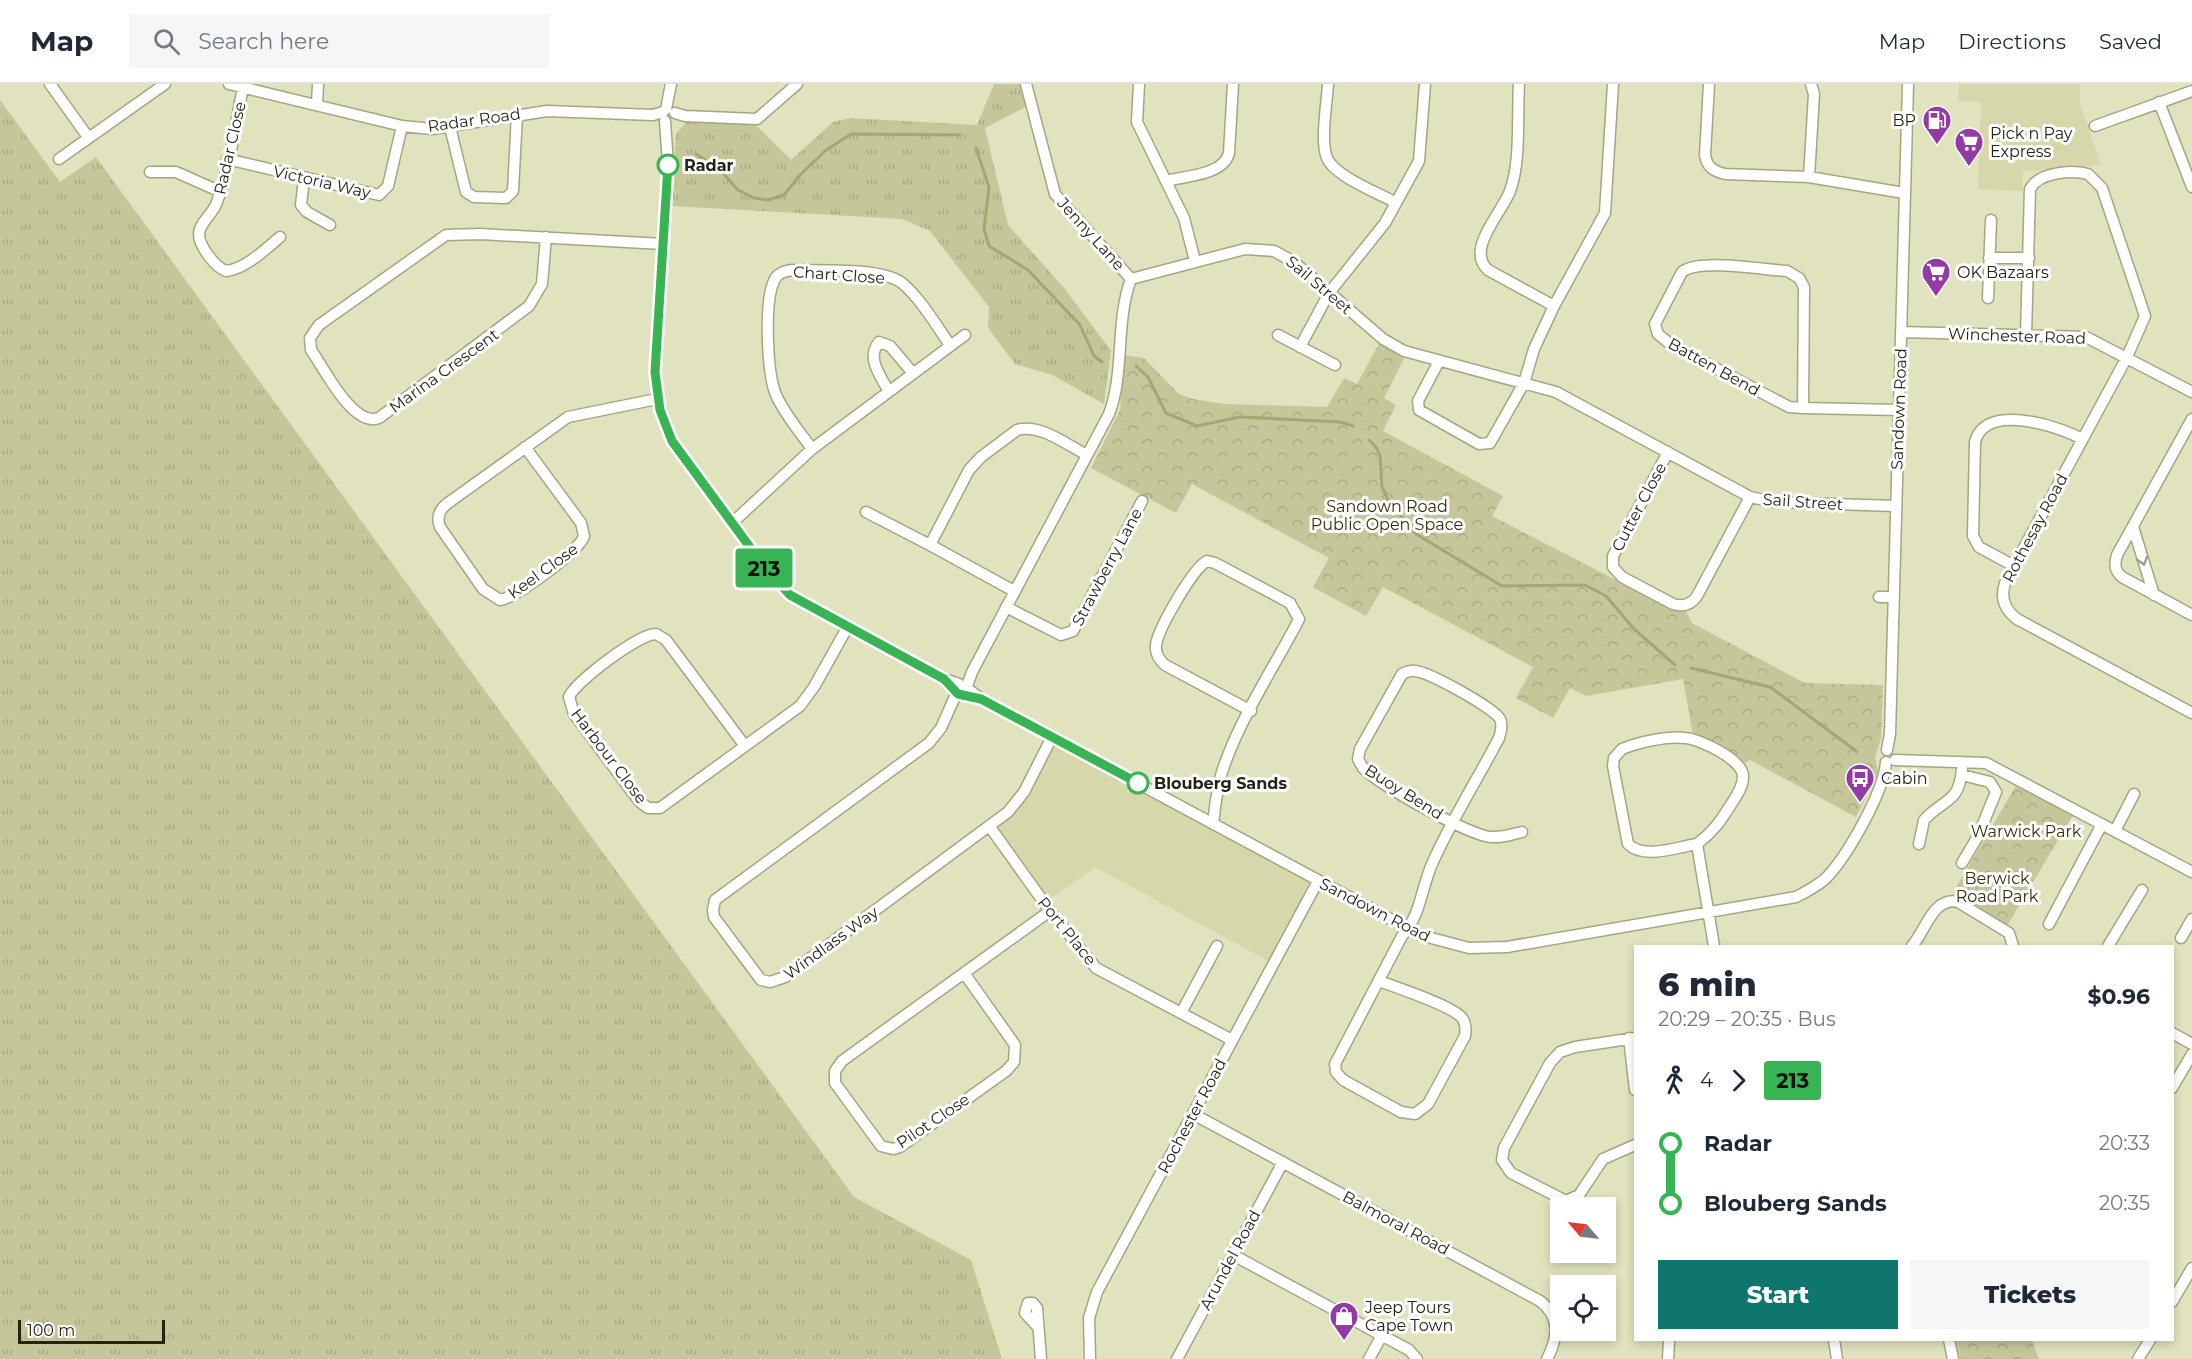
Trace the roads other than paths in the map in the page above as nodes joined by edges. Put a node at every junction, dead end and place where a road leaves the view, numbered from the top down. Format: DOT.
graph roads {
  1 [pos="50,84"];
  2 [pos="165,84"];
  3 [pos="229,84"];
  4 [pos="318,84"];
  5 [pos="1026,84"];
  6 [pos="1139,84"];
  7 [pos="1233,84"];
  8 [pos="1328,84"];
  9 [pos="1425,84"];
  10 [pos="1519,84"];
  11 [pos="1613,84"];
  12 [pos="1709,84"];
  13 [pos="1811,84"];
  14 [pos="1908,84"];
  15 [pos="795,85"];
  16 [pos="243,87"];
  17 [pos="670,89"];
  18 [pos="2192,91"];
  19 [pos="2159,102"];
  20 [pos="317,105"];
  21 [pos="517,114"];
  22 [pos="669,116"];
  23 [pos="402,126"];
  24 [pos="2095,126"];
  25 [pos="450,127"];
  26 [pos="88,137"];
  27 [pos="59,159"];
  28 [pos="227,159"];
  29 [pos="150,172"];
  30 [pos="1809,177"];
  31 [pos="304,179"];
  32 [pos="2191,180"];
  33 [pos="1166,181"];
  34 [pos="220,192"];
  35 [pos="1904,193"];
  36 [pos="1396,203"];
  37 [pos="1991,220"];
  38 [pos="330,225"];
  39 [pos="280,237"];
  40 [pos="546,237"];
  41 [pos="663,244"];
  42 [pos="1989,258"];
  43 [pos="2029,258"];
  44 [pos="1195,261"];
  45 [pos="1131,279"];
  46 [pos="1329,293"];
  47 [pos="1988,298"];
  48 [pos="1554,306"];
  49 [pos="1901,332"];
  50 [pos="965,335"];
  51 [pos="1278,335"];
  52 [pos="2026,335"];
  53 [pos="950,345"];
  54 [pos="1300,347"];
  55 [pos="2127,357"];
  56 [pos="1439,362"];
  57 [pos="1335,365"];
  58 [pos="912,372"];
  59 [pos="1524,383"];
  60 [pos="888,390"];
  61 [pos="2192,392"];
  62 [pos="657,399"];
  63 [pos="1803,408"];
  64 [pos="1899,410"];
  65 [pos="2192,419"];
  66 [pos="2082,439"];
  67 [pos="525,447"];
  68 [pos="812,449"];
  69 [pos="1668,452"];
  70 [pos="1087,455"];
  71 [pos="1750,497"];
  72 [pos="1142,501"];
  73 [pos="1896,506"];
  74 [pos="866,512"];
  75 [pos="732,523"];
  76 [pos="2133,527"];
  77 [pos="930,545"];
  78 [pos="2014,566"];
  79 [pos="1014,591"];
  80 [pos="2154,595"];
  81 [pos="1879,597"];
  82 [pos="1894,597"];
  83 [pos="1006,607"];
  84 [pos="2192,615"];
  85 [pos="847,628"];
  86 [pos="962,689"];
  87 [pos="1251,711"];
  88 [pos="2192,713"];
  89 [pos="1052,737"];
  90 [pos="745,746"];
  91 [pos="1893,759"];
  92 [pos="1963,760"];
  93 [pos="1962,776"];
  94 [pos="2134,794"];
  95 [pos="1454,823"];
  96 [pos="1213,824"];
  97 [pos="2102,824"];
  98 [pos="990,827"];
  99 [pos="2115,831"];
  100 [pos="1522,832"];
  101 [pos="1697,844"];
  102 [pos="1919,844"];
  103 [pos="1962,863"];
  104 [pos="2192,872"];
  105 [pos="1318,880"];
  106 [pos="2142,890"];
  107 [pos="1050,911"];
  108 [pos="1709,913"];
  109 [pos="2192,919"];
  110 [pos="2049,924"];
  111 [pos="1409,929"];
  112 [pos="2181,938"];
  113 [pos="1714,945"];
  114 [pos="1913,945"];
  115 [pos="2013,945"];
  116 [pos="2109,945"];
  117 [pos="1217,946"];
  118 [pos="964,973"];
  119 [pos="1379,981"];
  120 [pos="1181,1013"];
  121 [pos="2174,1034"];
  122 [pos="1632,1038"];
  123 [pos="1232,1040"];
  124 [pos="2192,1044"];
  125 [pos="2192,1054"];
  126 [pos="1634,1073"];
  127 [pos="2174,1085"];
  128 [pos="1193,1114"];
  129 [pos="1634,1145"];
  130 [pos="1283,1162"];
  131 [pos="1233,1255"];
  132 [pos="2192,1268"];
  133 [pos="2174,1299"];
  134 [pos="1038,1327"];
  135 [pos="1382,1335"];
  136 [pos="1669,1341"];
  137 [pos="1833,1341"];
  138 [pos="1949,1341"];
  139 [pos="2149,1341"];
  140 [pos="1041,1359"];
  141 [pos="1090,1359"];
  142 [pos="1177,1359"];
  143 [pos="1369,1359"];
  144 [pos="1417,1359"];
  145 [pos="1547,1359"];
  146 [pos="1668,1359"];
  147 [pos="1837,1359"];
  148 [pos="1953,1359"];
  149 [pos="2138,1359"];
  1 -- 26 [label="street"];
  2 -- 26 [label="street"];
  3 -- 16 [label="street, Radar Road"];
  4 -- 20 [label="street"];
  5 -- 45 [label="street, Jenny Lane"];
  6 -- 33 [label="street"];
  7 -- 33 [label="street"];
  8 -- 36 [label="street"];
  9 -- 36 [label="street"];
  10 -- 48 [label="street"];
  11 -- 48 [label="street"];
  12 -- 30 [label="street"];
  13 -- 30 [label="street"];
  14 -- 35 [label="street, Sandown Road"];
  15 -- 22 [label="street"];
  16 -- 20 [label="street, Radar Road"];
  16 -- 28 [label="street, Radar Close"];
  17 -- 22 [label="street, Sandown Road"];
  18 -- 19 [label="street"];
  19 -- 24 [label="street"];
  19 -- 32 [label="street"];
  20 -- 23 [label="street, Radar Road"];
  21 -- 22 [label="street, Radar Road"];
  21 -- 25 [label="street, Radar Road"];
  21 -- 25 [label="street"];
  22 -- 41 [label="street, Sandown Road"];
  23 -- 25 [label="street, Radar Road"];
  23 -- 31 [label="street, Victoria Way"];
  26 -- 27 [label="street"];
  28 -- 31 [label="street, Victoria Way"];
  28 -- 34 [label="street, Radar Close"];
  29 -- 34 [label="street"];
  30 -- 35 [label="street"];
  31 -- 38 [label="street"];
  33 -- 44 [label="street"];
  34 -- 39 [label="street, Radar Close"];
  35 -- 49 [label="street, Sandown Road"];
  36 -- 46 [label="street"];
  37 -- 42 [label="street"];
  40 -- 40 [label="street, Marina Crescent"];
  40 -- 41 [label="street, Marina Crescent"];
  41 -- 62 [label="street, Sandown Road"];
  42 -- 43 [label="street"];
  42 -- 47 [label="street"];
  43 -- 52 [label="street"];
  43 -- 55 [label="street, Rothesay Road"];
  44 -- 45 [label="street, Sail Street"];
  44 -- 46 [label="street, Sail Street"];
  45 -- 70 [label="street"];
  46 -- 54 [label="street"];
  46 -- 56 [label="street, Sail Street"];
  48 -- 59 [label="street"];
  49 -- 52 [label="street, Winchester Road"];
  49 -- 64 [label="street, Sandown Road"];
  50 -- 53 [label="street"];
  51 -- 54 [label="street"];
  52 -- 55 [label="street, Winchester Road"];
  53 -- 58 [label="street"];
  53 -- 68 [label="street, Chart Close"];
  54 -- 57 [label="street"];
  55 -- 61 [label="street, Winchester Road"];
  55 -- 66 [label="street, Rothesay Road"];
  56 -- 59 [label="street, Sail Street"];
  56 -- 59 [label="street"];
  58 -- 60 [label="street"];
  58 -- 60 [label="street"];
  59 -- 69 [label="street, Sail Street"];
  60 -- 68 [label="street"];
  62 -- 67 [label="street, Keel Close"];
  62 -- 75 [label="street, Sandown Road"];
  63 -- 63 [label="street, Batten Bend"];
  63 -- 64 [label="street, Batten Bend"];
  64 -- 73 [label="street, Sandown Road"];
  65 -- 76 [label="street"];
  66 -- 78 [label="street, Rothesay Road"];
  66 -- 78 [label="street"];
  67 -- 67 [label="street, Keel Close"];
  68 -- 75 [label="street"];
  69 -- 71 [label="street, Sail Street"];
  69 -- 71 [label="street, Cutter Close"];
  70 -- 77 [label="street"];
  70 -- 79 [label="street"];
  71 -- 73 [label="street, Sail Street"];
  72 -- 83 [label="street, Strawberry Lane"];
  73 -- 82 [label="street, Sandown Road"];
  74 -- 77 [label="street"];
  75 -- 85 [label="street, Sandown Road"];
  76 -- 80 [label="street, one-way"];
  76 -- 80 [label="street"];
  77 -- 79 [label="street"];
  78 -- 88 [label="street, Rothesay Road"];
  79 -- 83 [label="street"];
  80 -- 84 [label="street"];
  81 -- 82 [label="street"];
  82 -- 91 [label="street, Sandown Road"];
  83 -- 86 [label="street"];
  85 -- 86 [label="street, Sandown Road"];
  85 -- 90 [label="street, Harbour Close"];
  86 -- 89 [label="street, Sandown Road"];
  86 -- 98 [label="street, Windlass Way"];
  87 -- 87 [label="street"];
  87 -- 96 [label="street"];
  89 -- 96 [label="street, Sandown Road"];
  89 -- 98 [label="street, Windlass Way"];
  90 -- 90 [label="street, Harbour Close"];
  91 -- 92 [label="street"];
  91 -- 108 [label="street, Sandown Road"];
  92 -- 93 [label="street"];
  92 -- 97 [label="street"];
  93 -- 102 [label="street"];
  93 -- 103 [label="street"];
  94 -- 99 [label="street"];
  95 -- 95 [label="street, Buoy Bend"];
  95 -- 100 [label="street, Buoy Bend"];
  95 -- 111 [label="street, Buoy Bend"];
  96 -- 105 [label="street, Sandown Road"];
  97 -- 99 [label="street"];
  97 -- 110 [label="street"];
  98 -- 107 [label="street, Port Place"];
  99 -- 104 [label="street"];
  101 -- 101 [label="street"];
  101 -- 108 [label="street"];
  105 -- 111 [label="street, Sandown Road"];
  105 -- 123 [label="street, Rochester Road"];
  106 -- 116 [label="street"];
  107 -- 118 [label="street, Pilot Close"];
  107 -- 120 [label="street, Port Place"];
  108 -- 111 [label="street, Sandown Road"];
  108 -- 113 [label="street"];
  109 -- 112 [label="street"];
  111 -- 119 [label="street, Buoy Bend"];
  114 -- 115 [label="street"];
  117 -- 120 [label="street"];
  118 -- 118 [label="street, Pilot Close"];
  119 -- 119 [label="street"];
  120 -- 123 [label="street, Port Place"];
  121 -- 124 [label="street"];
  122 -- 126 [label="street"];
  122 -- 129 [label="street"];
  123 -- 128 [label="street, Rochester Road"];
  125 -- 127 [label="street"];
  128 -- 130 [label="street, Balmoral Road"];
  128 -- 141 [label="street, Rochester Road"];
  130 -- 131 [label="street, Arundel Road"];
  130 -- 145 [label="street, Balmoral Road"];
  131 -- 135 [label="street"];
  131 -- 142 [label="street, Arundel Road"];
  132 -- 133 [label="street"];
  134 -- 140 [label="street"];
  135 -- 143 [label="street"];
  135 -- 144 [label="street"];
  136 -- 146 [label="street"];
  137 -- 147 [label="street"];
  138 -- 148 [label="street"];
  139 -- 149 [label="street"];
}
